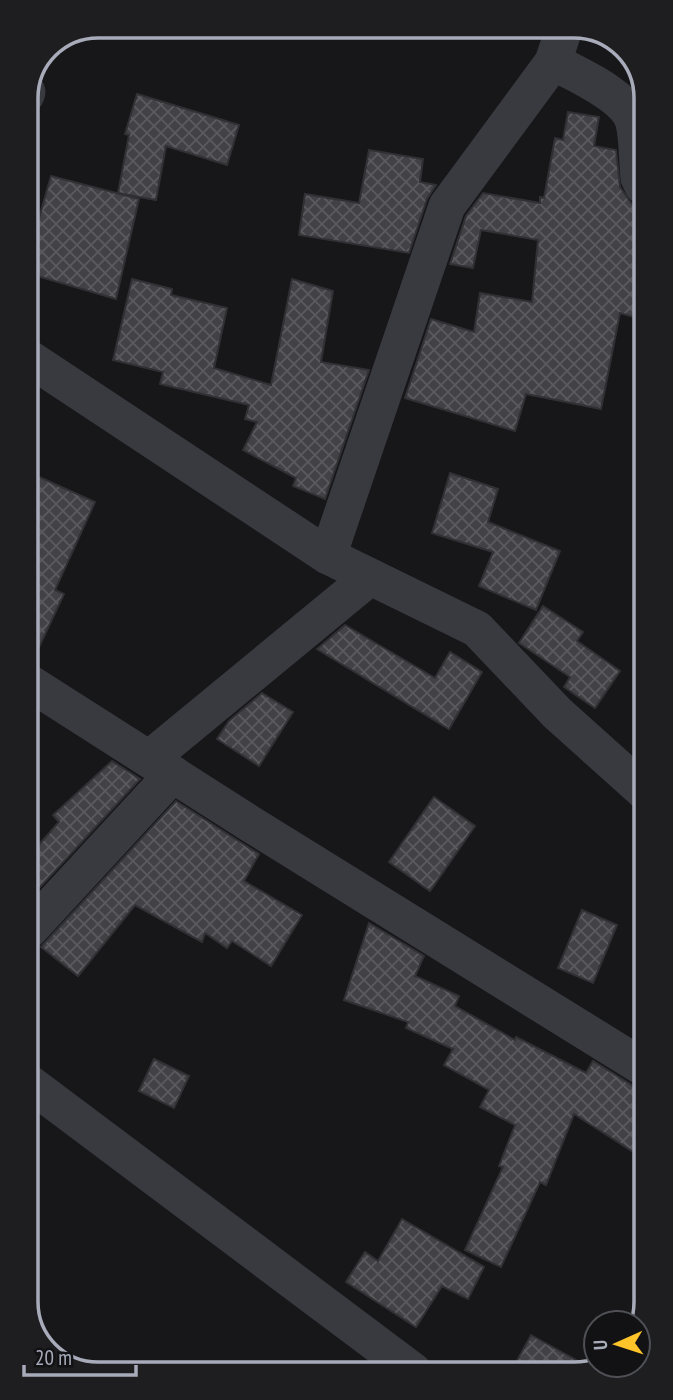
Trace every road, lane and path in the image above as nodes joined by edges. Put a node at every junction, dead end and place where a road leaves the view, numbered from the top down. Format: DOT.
graph roads {
  1 [pos="561,39"];
  2 [pos="553,62"];
  3 [pos="634,121"];
  4 [pos="39,365"];
  5 [pos="328,556"];
  6 [pos="370,577"];
  7 [pos="39,689"];
  8 [pos="161,766"];
  9 [pos="634,782"];
  10 [pos="38,918"];
  11 [pos="634,1062"];
  12 [pos="38,1090"];
  13 [pos="401,1362"];
  1 -- 2 [label="street"];
  2 -- 3 [label="street"];
  2 -- 5 [label="street"];
  4 -- 5 [label="street"];
  5 -- 6 [label="street"];
  6 -- 8 [label="street"];
  6 -- 9 [label="street"];
  7 -- 8 [label="street"];
  8 -- 10 [label="street"];
  8 -- 11 [label="street"];
  12 -- 13 [label="street"];
}
